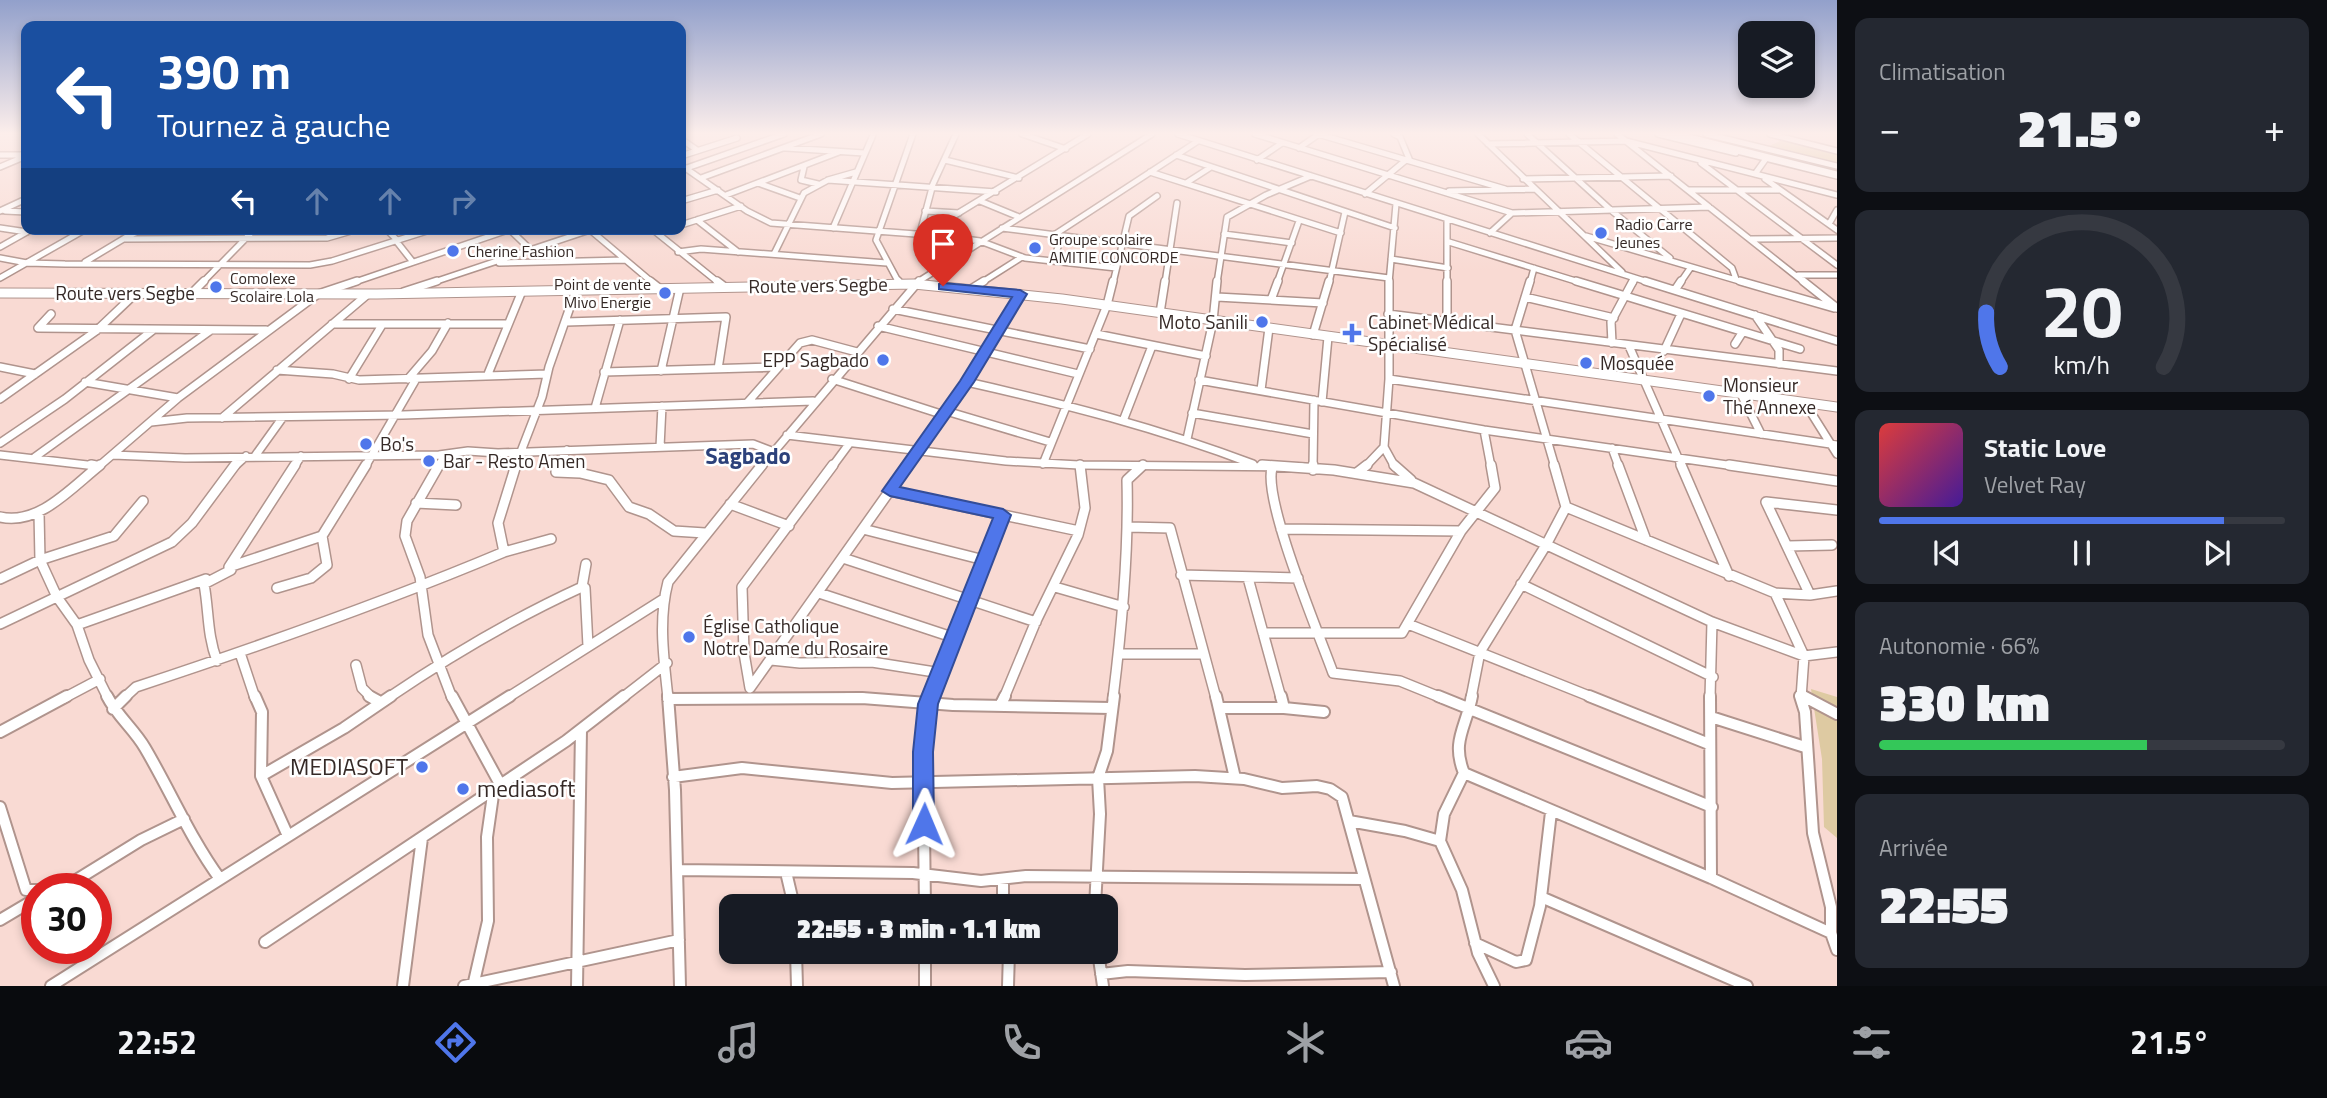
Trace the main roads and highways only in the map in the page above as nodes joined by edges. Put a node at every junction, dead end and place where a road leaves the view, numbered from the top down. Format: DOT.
graph roads {
  1 [pos="0,293"];
  2 [pos="1837,407"];
  1 -- 2 [label="main road, Route vers Segbe"];
}
